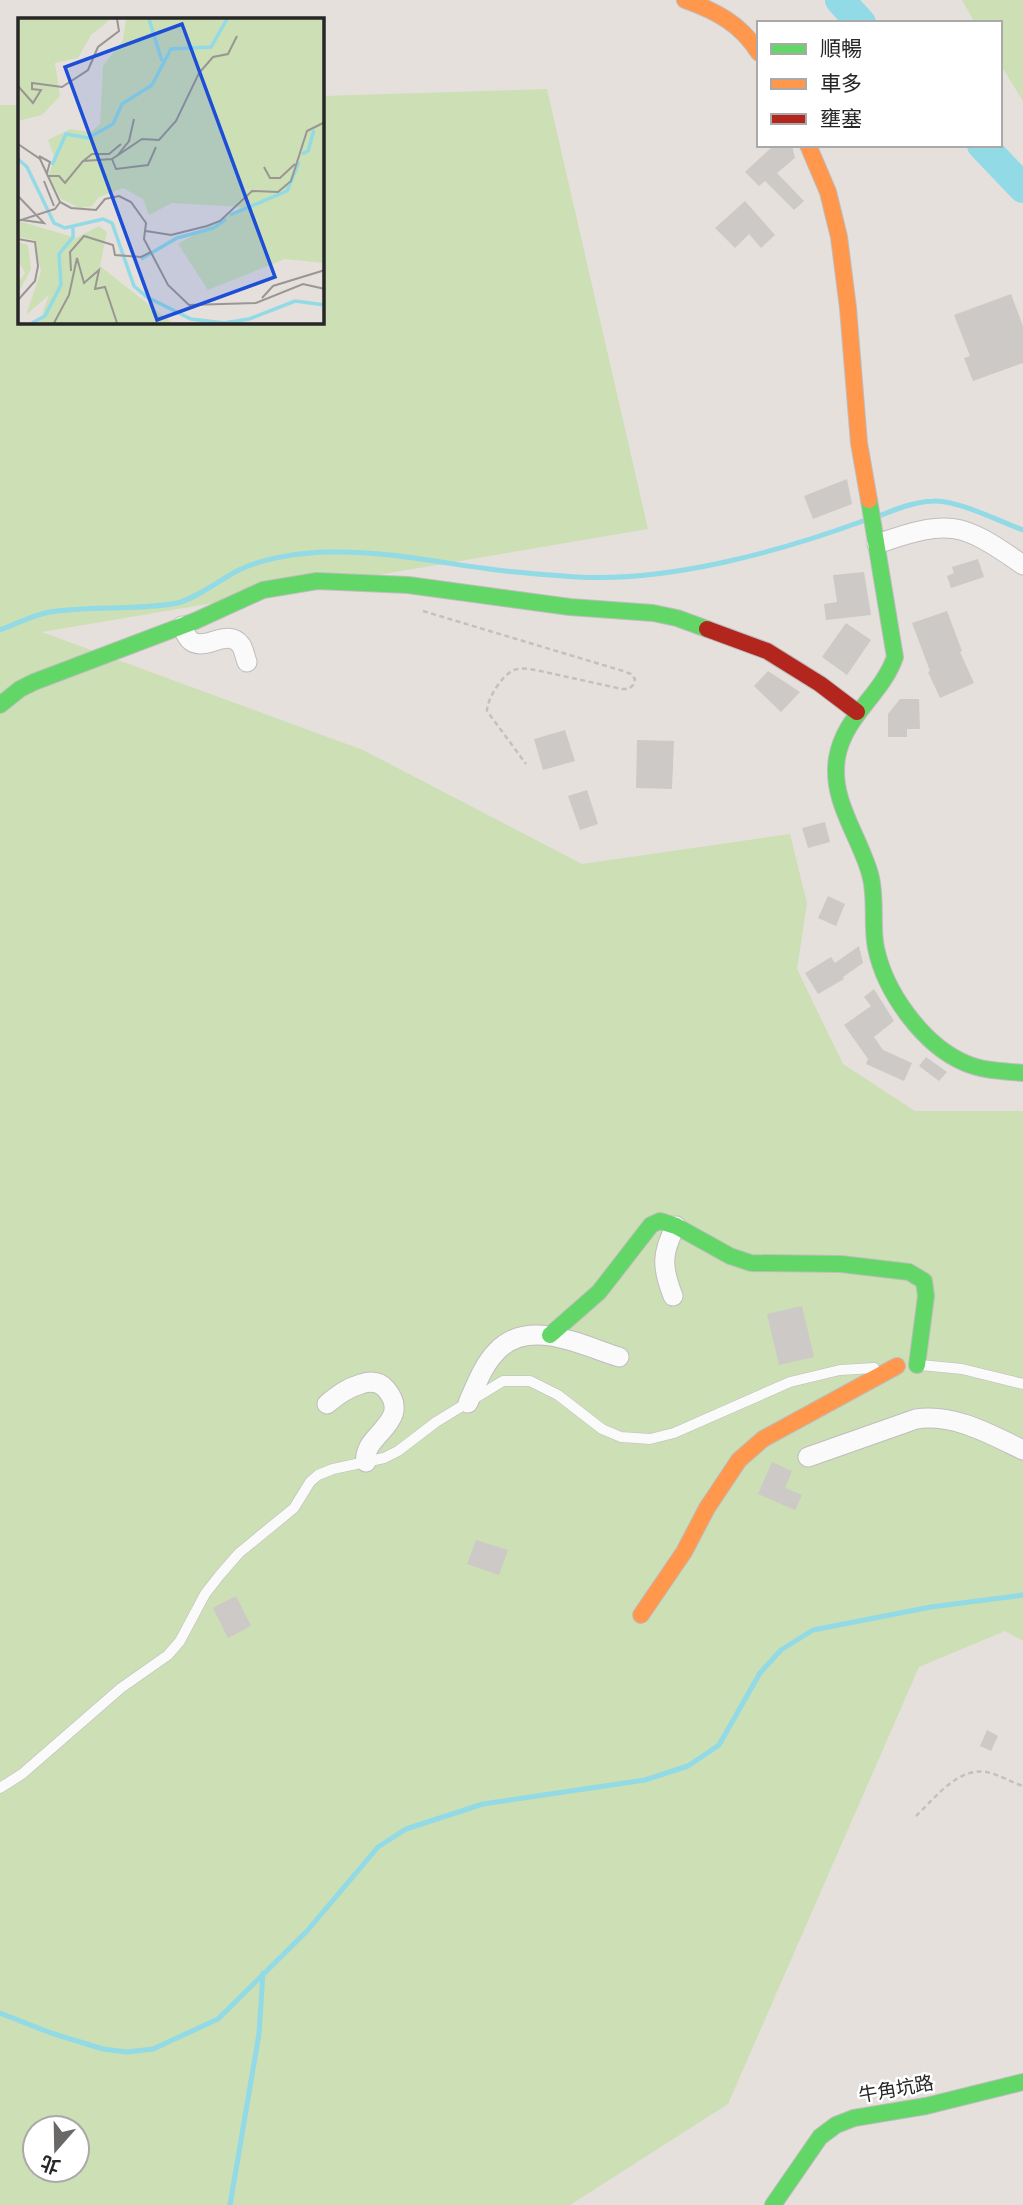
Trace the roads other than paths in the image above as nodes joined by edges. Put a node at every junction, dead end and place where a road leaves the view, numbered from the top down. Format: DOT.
graph roads {
  1 [pos="685,0"];
  2 [pos="757,50"];
  3 [pos="809,147"];
  4 [pos="876,537"];
  5 [pos="1023,565"];
  6 [pos="182,626"];
  7 [pos="247,662"];
  8 [pos="0,705"];
  9 [pos="857,712"];
  10 [pos="1023,1073"];
  11 [pos="676,1227"];
  12 [pos="673,1296"];
  13 [pos="550,1335"];
  14 [pos="619,1357"];
  15 [pos="917,1365"];
  16 [pos="897,1366"];
  17 [pos="1023,1384"];
  18 [pos="468,1403"];
  19 [pos="327,1404"];
  20 [pos="1023,1450"];
  21 [pos="808,1457"];
  22 [pos="366,1462"];
  23 [pos="640,1615"];
  24 [pos="0,1788"];
  25 [pos="1023,2082"];
  26 [pos="773,2205"];
  1 -- 2 [label="street"];
  3 -- 4 [label="street"];
  4 -- 5 [label="street"];
  4 -- 9 [label="street"];
  6 -- 7 [label="street"];
  6 -- 8 [label="street"];
  6 -- 9 [label="street"];
  9 -- 10 [label="street"];
  11 -- 12 [label="street"];
  11 -- 13 [label="street"];
  11 -- 15 [label="street"];
  13 -- 14 [label="street"];
  13 -- 18 [label="street"];
  15 -- 16 [label="lane"];
  15 -- 17 [label="lane"];
  16 -- 18 [label="lane"];
  16 -- 23 [label="street"];
  18 -- 22 [label="lane"];
  19 -- 22 [label="street"];
  20 -- 21 [label="street"];
  22 -- 24 [label="lane"];
  25 -- 26 [label="street, 牛角坑路"];
}
